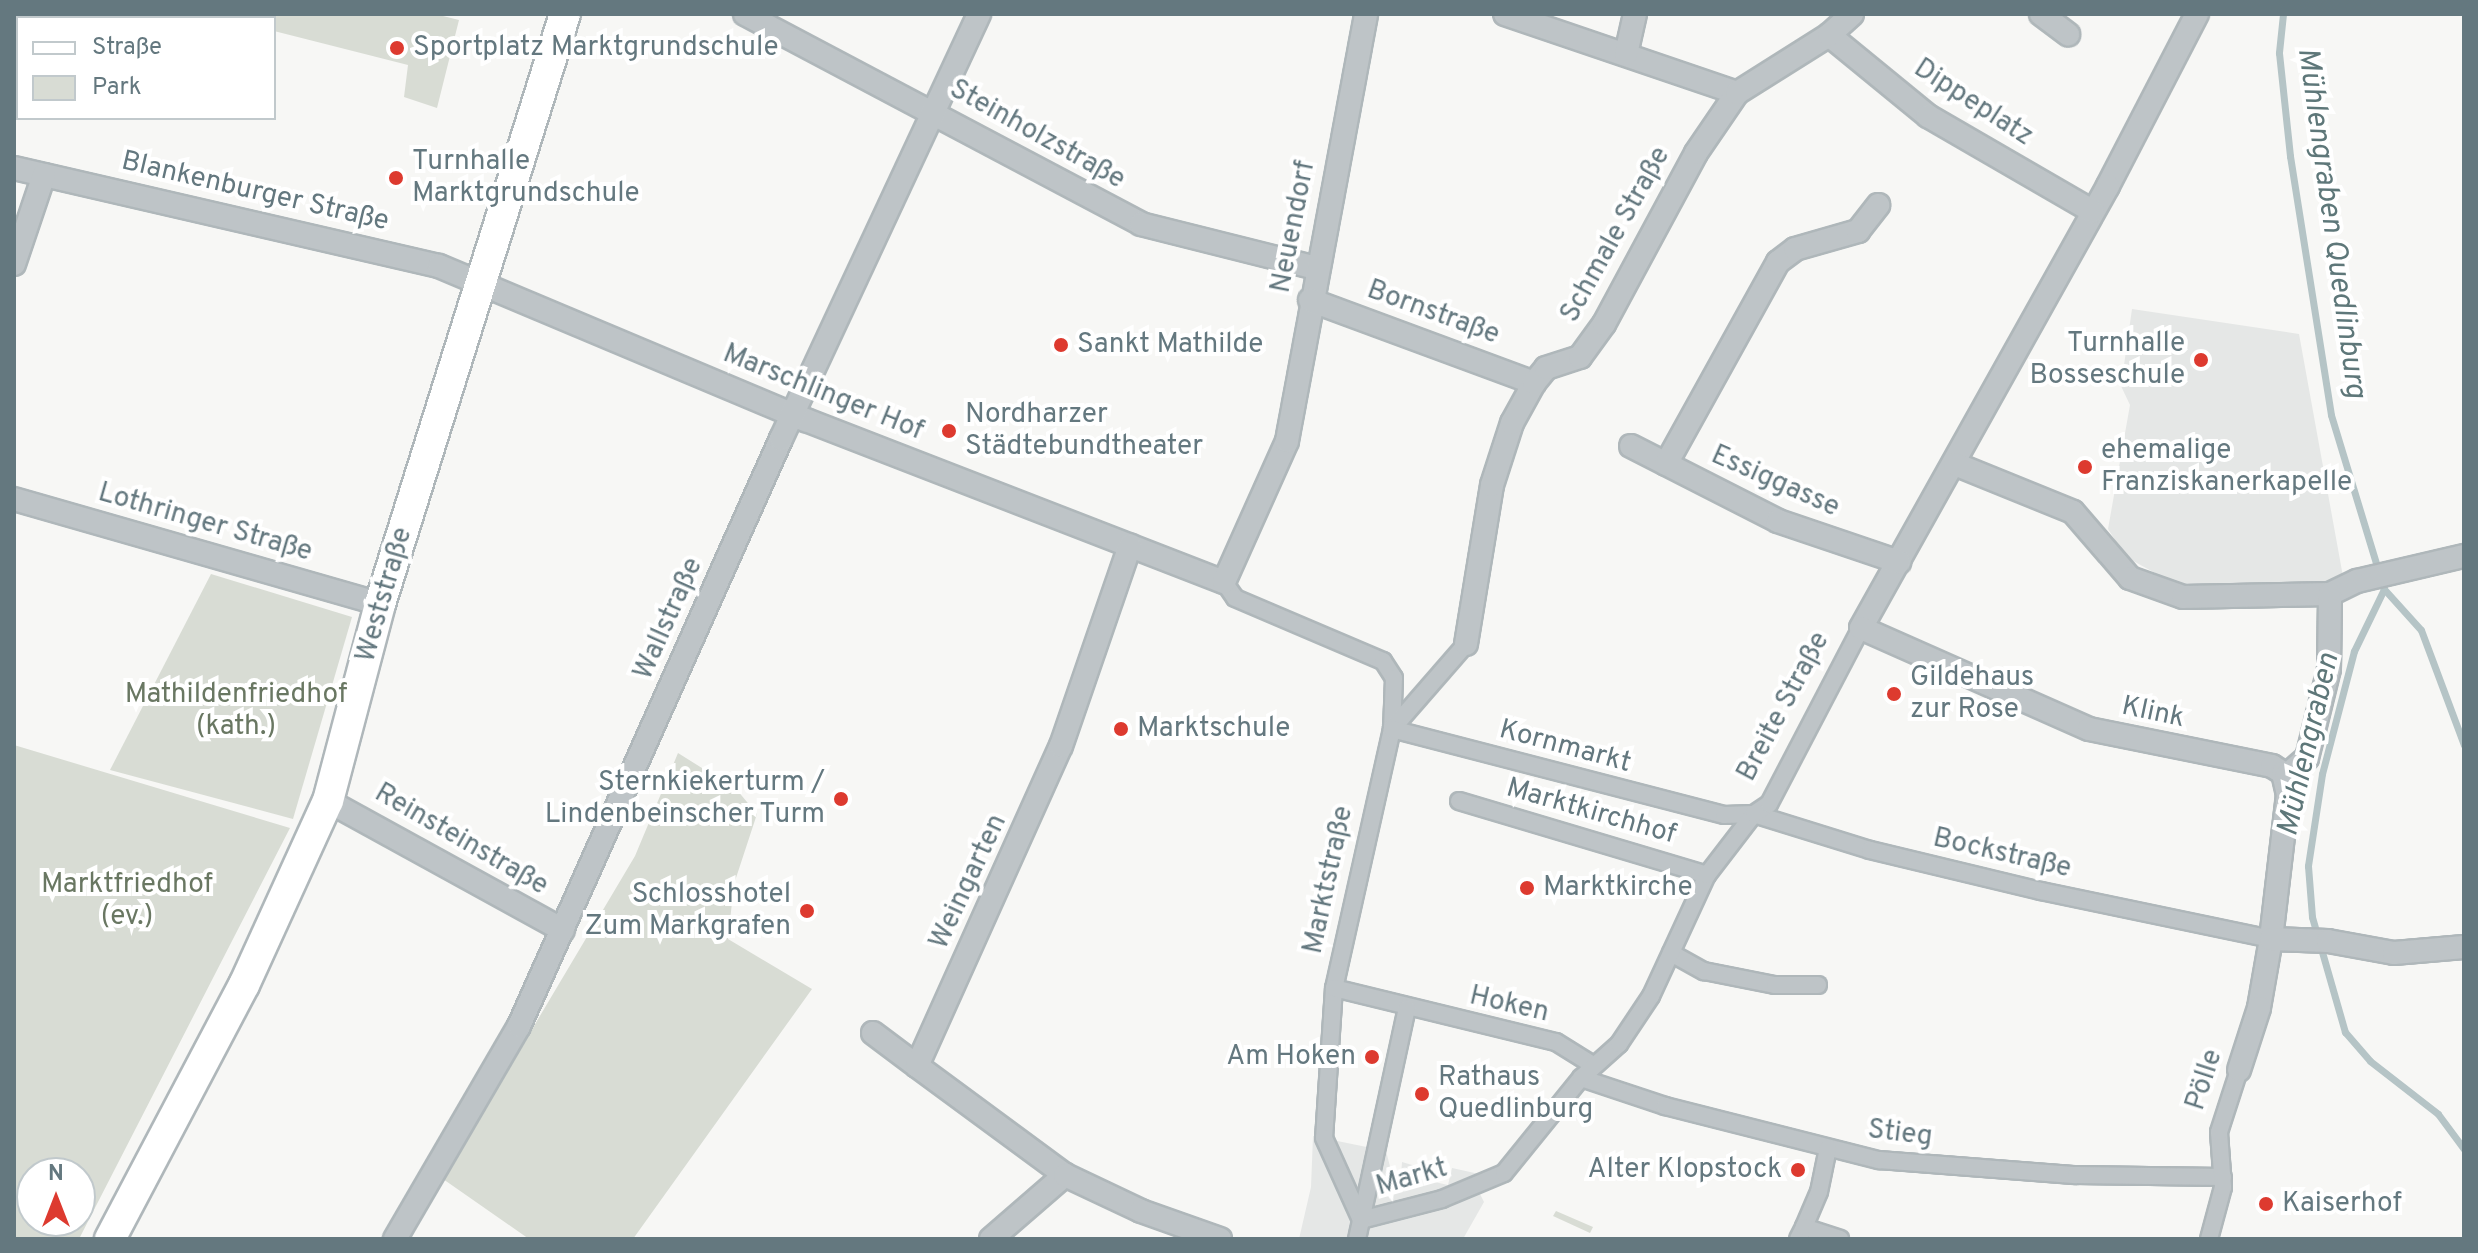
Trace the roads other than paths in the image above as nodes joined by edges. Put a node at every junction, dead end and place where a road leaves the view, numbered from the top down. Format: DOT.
graph roads {
  1 [pos="565,14"];
  2 [pos="745,14"];
  3 [pos="979,14"];
  4 [pos="1366,14"];
  5 [pos="1505,14"];
  6 [pos="1635,14"];
  7 [pos="1852,14"];
  8 [pos="2041,14"];
  9 [pos="2197,14"];
  10 [pos="2068,34"];
  11 [pos="1829,35"];
  12 [pos="1626,54"];
  13 [pos="1737,93"];
  14 [pos="934,113"];
  15 [pos="14,168"];
  16 [pos="44,175"];
  17 [pos="1878,205"];
  18 [pos="2092,211"];
  19 [pos="14,264"];
  20 [pos="1316,268"];
  21 [pos="481,281"];
  22 [pos="1310,300"];
  23 [pos="1534,383"];
  24 [pos="792,415"];
  25 [pos="1631,446"];
  26 [pos="1666,464"];
  27 [pos="1955,464"];
  28 [pos="14,499"];
  29 [pos="1130,546"];
  30 [pos="2464,556"];
  31 [pos="1899,562"];
  32 [pos="1224,582"];
  33 [pos="2330,594"];
  34 [pos="380,604"];
  35 [pos="1861,628"];
  36 [pos="1466,644"];
  37 [pos="1363,649"];
  38 [pos="1392,729"];
  39 [pos="2286,776"];
  40 [pos="328,801"];
  41 [pos="1459,801"];
  42 [pos="1754,814"];
  43 [pos="1724,815"];
  44 [pos="1707,875"];
  45 [pos="563,930"];
  46 [pos="2271,939"];
  47 [pos="2464,947"];
  48 [pos="1671,953"];
  49 [pos="1818,985"];
  50 [pos="1334,988"];
  51 [pos="1407,1008"];
  52 [pos="873,1033"];
  53 [pos="1593,1065"];
  54 [pos="917,1066"];
  55 [pos="2239,1070"];
  56 [pos="1581,1078"];
  57 [pos="1324,1138"];
  58 [pos="1828,1148"];
  59 [pos="1065,1175"];
  60 [pos="2223,1177"];
  61 [pos="1476,1186"];
  62 [pos="1361,1220"];
  63 [pos="1801,1233"];
  64 [pos="110,1239"];
  65 [pos="395,1239"];
  66 [pos="991,1239"];
  67 [pos="1220,1239"];
  68 [pos="1357,1239"];
  69 [pos="1840,1239"];
  70 [pos="2209,1239"];
  1 -- 21 [label="main road, Weststraße"];
  2 -- 14 [label="street, Steinholzstraße"];
  3 -- 14 [label="street, Wallstraße"];
  4 -- 20 [label="street, Neuendorf"];
  5 -- 12 [label="street"];
  6 -- 12 [label="street"];
  7 -- 11 [label="street, Schmale Straße"];
  8 -- 10 [label="street"];
  9 -- 18 [label="street, Breite Straße"];
  11 -- 13 [label="street, Schmale Straße"];
  11 -- 18 [label="street, Dippeplatz"];
  12 -- 13 [label="street"];
  13 -- 23 [label="street, Schmale Straße"];
  14 -- 20 [label="street, Steinholzstraße"];
  14 -- 24 [label="street, Wallstraße"];
  15 -- 16 [label="street, Blankenburger Straße"];
  16 -- 19 [label="street"];
  16 -- 21 [label="street, Blankenburger Straße"];
  17 -- 26 [label="street"];
  18 -- 27 [label="street, Breite Straße"];
  20 -- 22 [label="street, Neuendorf"];
  21 -- 24 [label="street, Marschlinger Hof"];
  21 -- 34 [label="main road, Weststraße"];
  22 -- 23 [label="street, Bornstraße"];
  22 -- 32 [label="street, Neuendorf"];
  23 -- 36 [label="street, Schmale Straße"];
  24 -- 29 [label="street, Marschlinger Hof"];
  24 -- 45 [label="street, Wallstraße"];
  25 -- 26 [label="street, Essiggasse"];
  26 -- 31 [label="street, Essiggasse"];
  27 -- 31 [label="street, Breite Straße"];
  27 -- 33 [label="street"];
  28 -- 34 [label="street, Lothringer Straße"];
  29 -- 32 [label="street, Marschlinger Hof"];
  29 -- 54 [label="street, Weingarten"];
  30 -- 33 [label="street"];
  31 -- 35 [label="street, Breite Straße"];
  32 -- 37 [label="street, Marschlinger Hof"];
  33 -- 39 [label="street"];
  34 -- 40 [label="main road, Weststraße"];
  35 -- 39 [label="street, Klink"];
  35 -- 42 [label="street, Breite Straße"];
  36 -- 38 [label="street, Schmale Straße"];
  37 -- 38 [label="street, Marktstraße"];
  38 -- 43 [label="street, Kornmarkt"];
  38 -- 50 [label="street, Marktstraße"];
  39 -- 46 [label="street"];
  40 -- 45 [label="street, Reinsteinstraße"];
  40 -- 64 [label="main road, Weststraße"];
  41 -- 44 [label="street, Marktkirchhof"];
  42 -- 43 [label="street, Bockstraße"];
  42 -- 44 [label="street, Breite Straße"];
  42 -- 46 [label="street, Bockstraße"];
  44 -- 48 [label="street, Breite Straße"];
  45 -- 65 [label="street, Wallstraße"];
  46 -- 47 [label="street"];
  46 -- 55 [label="street, Pölle"];
  48 -- 49 [label="street"];
  48 -- 53 [label="street, Breite Straße"];
  50 -- 51 [label="street, Hoken"];
  50 -- 57 [label="street, Marktstraße"];
  51 -- 53 [label="street, Hoken"];
  51 -- 62 [label="street, Markt"];
  52 -- 54 [label="street"];
  53 -- 56 [label="street, Breite Straße"];
  54 -- 59 [label="street"];
  55 -- 60 [label="street, Pölle"];
  56 -- 58 [label="street, Stieg"];
  56 -- 61 [label="street, Breite Straße"];
  57 -- 62 [label="street, Markt"];
  58 -- 60 [label="street, Stieg"];
  58 -- 63 [label="street"];
  59 -- 66 [label="street"];
  59 -- 67 [label="street"];
  60 -- 70 [label="street, Pölle"];
  61 -- 62 [label="street, Markt"];
  62 -- 68 [label="street, Markt"];
  63 -- 69 [label="street"];
}
